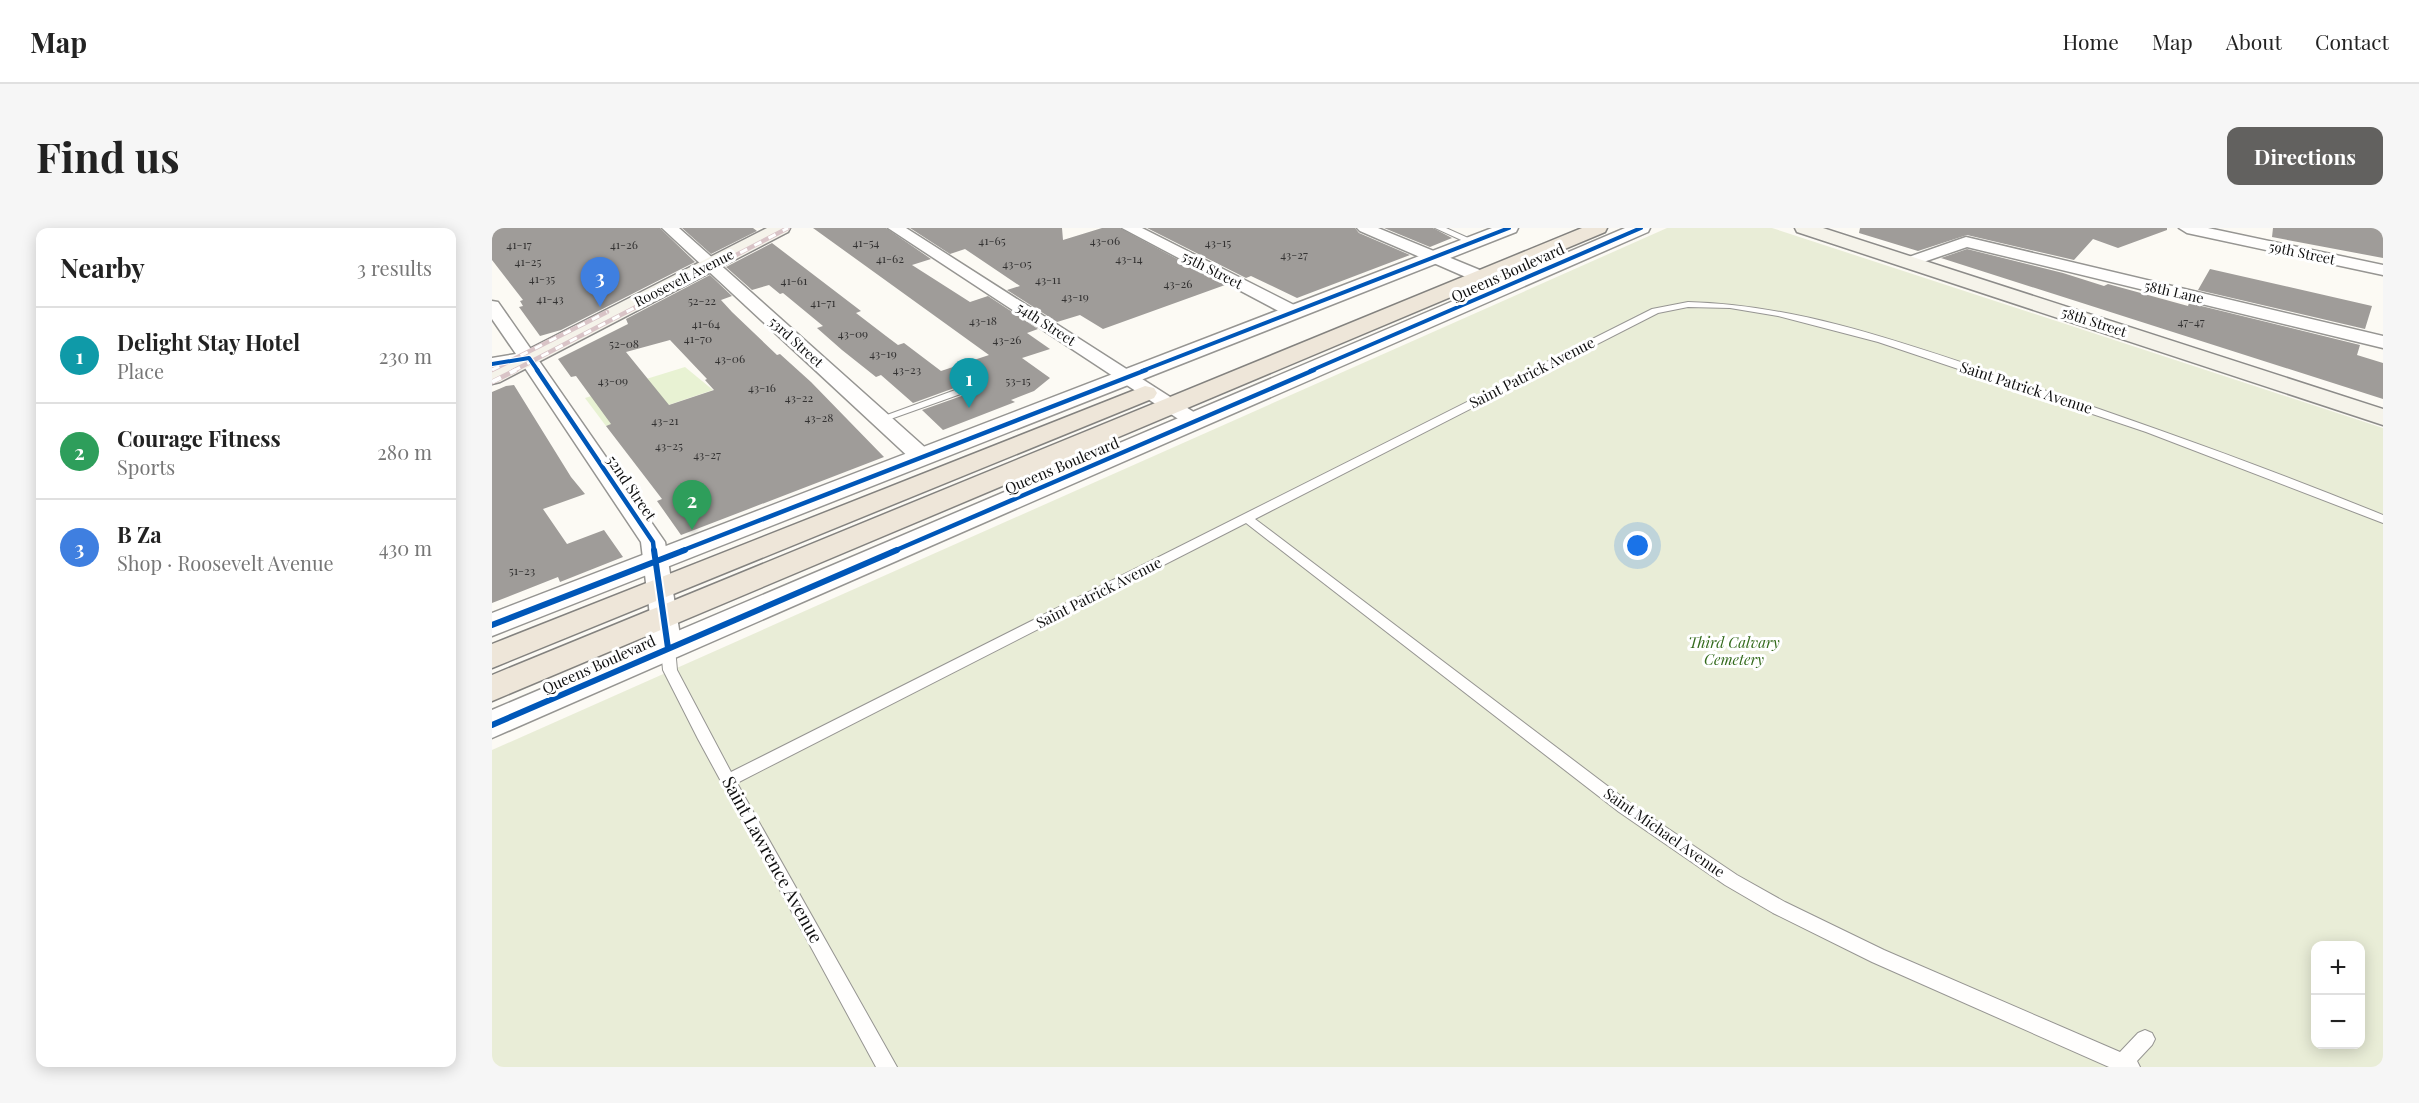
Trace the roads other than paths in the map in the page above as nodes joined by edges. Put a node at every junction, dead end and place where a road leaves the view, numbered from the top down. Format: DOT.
graph roads {
  1 [pos="670,228"];
  2 [pos="781,228"];
  3 [pos="896,228"];
  4 [pos="1130,228"];
  5 [pos="1365,228"];
  6 [pos="1439,228"];
  7 [pos="1509,228"];
  8 [pos="1552,228"];
  9 [pos="1598,228"];
  10 [pos="1641,228"];
  11 [pos="1804,228"];
  12 [pos="2187,228"];
  13 [pos="1473,242"];
  14 [pos="1435,257"];
  15 [pos="1909,262"];
  16 [pos="710,264"];
  17 [pos="1458,267"];
  18 [pos="2383,270"];
  19 [pos="1481,277"];
  20 [pos="492,306"];
  21 [pos="1294,312"];
  22 [pos="2383,342"];
  23 [pos="529,358"];
  24 [pos="492,364"];
  25 [pos="492,377"];
  26 [pos="980,384"];
  27 [pos="1162,399"];
  28 [pos="2383,417"];
  29 [pos="881,419"];
  30 [pos="921,456"];
  31 [pos="1247,518"];
  32 [pos="2383,519"];
  33 [pos="663,603"];
  34 [pos="492,625"];
  35 [pos="492,657"];
  36 [pos="492,689"];
  37 [pos="492,725"];
  38 [pos="728,781"];
  39 [pos="2145,1039"];
  40 [pos="2124,1066"];
  41 [pos="887,1067"];
  1 -- 16 [label="street, 53rd Street"];
  2 -- 16 [label="main road, Roosevelt Avenue"];
  3 -- 27 [label="street, 54th Street"];
  4 -- 21 [label="street, 55th Street"];
  5 -- 14 [label="street"];
  6 -- 13 [label="lane"];
  7 -- 13 [label="street, Queens Boulevard"];
  8 -- 17 [label="main road, Queens Boulevard"];
  9 -- 19 [label="main road, Queens Boulevard"];
  10 -- 27 [label="street, Queens Boulevard"];
  11 -- 15 [label="main road, 58th Street"];
  12 -- 18 [label="street, 59th Street"];
  13 -- 14 [label="street, Queens Boulevard"];
  14 -- 17 [label="street"];
  14 -- 21 [label="street, Queens Boulevard"];
  15 -- 22 [label="street, 58th Lane"];
  15 -- 28 [label="main road, 58th Street"];
  16 -- 23 [label="main road, Roosevelt Avenue"];
  16 -- 29 [label="street, 53rd Street"];
  17 -- 19 [label="street"];
  17 -- 27 [label="main road, Queens Boulevard"];
  19 -- 27 [label="main road, Queens Boulevard"];
  20 -- 23 [label="street, 52nd Street"];
  21 -- 27 [label="street, Queens Boulevard"];
  23 -- 24 [label="street"];
  23 -- 25 [label="main road, Roosevelt Avenue"];
  23 -- 33 [label="street, 52nd Street"];
  26 -- 29 [label="lane"];
  27 -- 30 [label="street, Queens Boulevard"];
  27 -- 33 [label="main road, Queens Boulevard"];
  27 -- 33 [label="street, Queens Boulevard"];
  29 -- 30 [label="street, 53rd Street"];
  30 -- 33 [label="street, Queens Boulevard"];
  31 -- 32 [label="lane, Saint Patrick Avenue"];
  31 -- 38 [label="lane, Saint Patrick Avenue"];
  31 -- 40 [label="lane, Saint Michael Avenue"];
  33 -- 34 [label="street, Queens Boulevard"];
  33 -- 35 [label="main road, Queens Boulevard"];
  33 -- 36 [label="main road, Queens Boulevard"];
  33 -- 37 [label="street, Queens Boulevard"];
  33 -- 38 [label="lane, Saint Lawrence Avenue"];
  38 -- 41 [label="lane, Saint Lawrence Avenue"];
  39 -- 40 [label="lane"];
}
